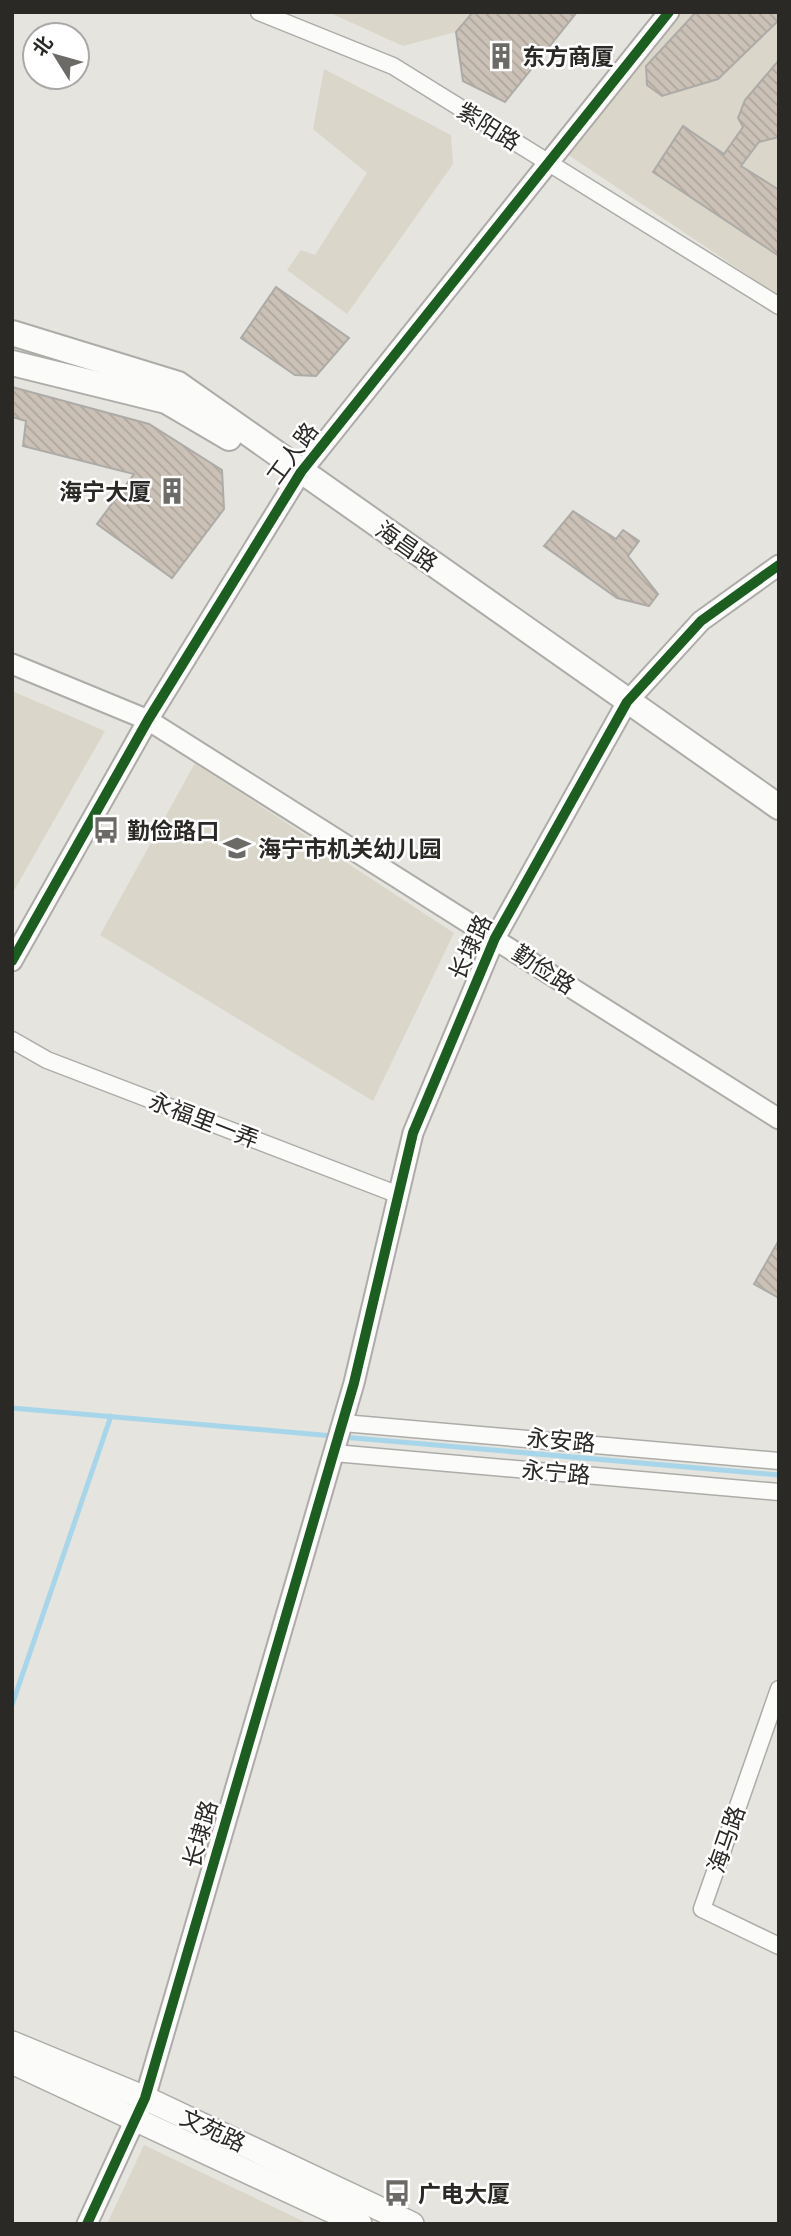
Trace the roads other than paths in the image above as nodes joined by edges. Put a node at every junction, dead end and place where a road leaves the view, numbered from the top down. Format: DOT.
graph roads {
  1 [pos="259,12"];
  2 [pos="669,12"];
  3 [pos="547,162"];
  4 [pos="779,306"];
  5 [pos="12,333"];
  6 [pos="12,363"];
  7 [pos="299,475"];
  8 [pos="779,565"];
  9 [pos="12,664"];
  10 [pos="625,707"];
  11 [pos="148,720"];
  12 [pos="779,807"];
  13 [pos="779,819"];
  14 [pos="495,938"];
  15 [pos="12,961"];
  16 [pos="12,1040"];
  17 [pos="779,1119"];
  18 [pos="398,1195"];
  19 [pos="342,1424"];
  20 [pos="335,1451"];
  21 [pos="779,1461"];
  22 [pos="779,1492"];
  23 [pos="779,1689"];
  24 [pos="779,1946"];
  25 [pos="12,2043"];
  26 [pos="12,2062"];
  27 [pos="141,2108"];
  28 [pos="87,2224"];
  29 [pos="360,2224"];
  30 [pos="412,2224"];
  1 -- 3 [label="street, 紫阳路"];
  2 -- 3 [label="street, 工人路"];
  3 -- 4 [label="street, 紫阳路"];
  3 -- 7 [label="street, 工人路"];
  5 -- 7 [label="main road, 海昌路"];
  6 -- 7 [label="main road, 海昌路"];
  7 -- 10 [label="main road, 海昌路"];
  7 -- 11 [label="street, 工人路"];
  8 -- 10 [label="street, 长埭路"];
  9 -- 11 [label="street, 勤俭路"];
  10 -- 12 [label="main road, 海昌路"];
  10 -- 13 [label="main road, 海昌路"];
  10 -- 14 [label="street, 长埭路"];
  11 -- 14 [label="street, 勤俭路"];
  11 -- 15 [label="street, 工人路"];
  14 -- 17 [label="street, 勤俭路"];
  14 -- 18 [label="street, 长埭路"];
  16 -- 18 [label="street, 永福里一弄"];
  18 -- 19 [label="street, 长埭路"];
  19 -- 20 [label="street, 长埭路"];
  19 -- 21 [label="street, 永安路"];
  20 -- 22 [label="street, 永宁路"];
  20 -- 27 [label="street, 长埭路"];
  23 -- 24 [label="street, 海马路"];
  25 -- 27 [label="main road, 文苑路"];
  26 -- 27 [label="main road, 文苑路"];
  27 -- 28 [label="street, 长埭路"];
  27 -- 29 [label="main road, 文苑路"];
  27 -- 30 [label="main road, 文苑路"];
}
